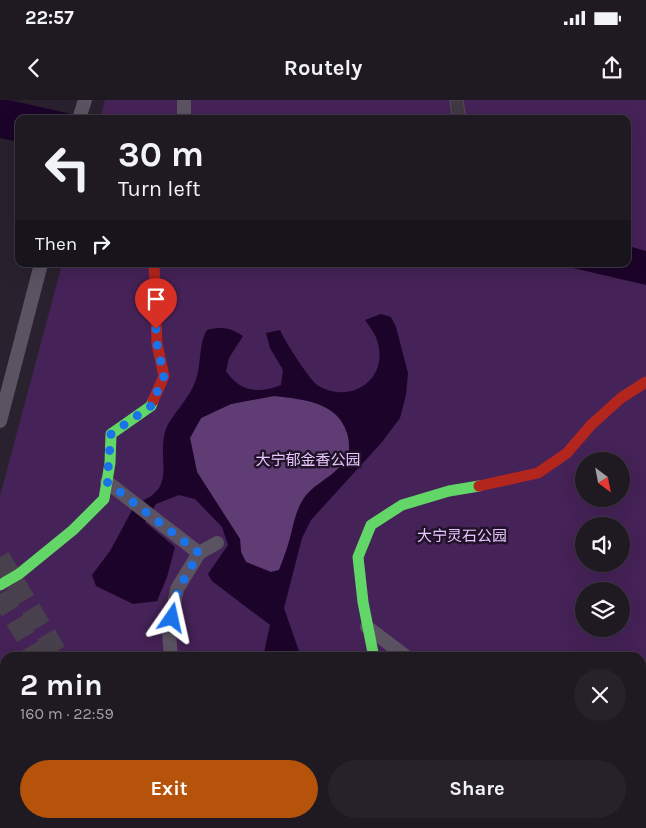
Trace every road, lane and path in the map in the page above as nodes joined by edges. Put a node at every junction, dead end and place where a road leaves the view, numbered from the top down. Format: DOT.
graph roads {
  1 [pos="184,100"];
  2 [pos="184,115"];
  3 [pos="40,267"];
  4 [pos="154,267"];
  5 [pos="646,382"];
  6 [pos="0,421"];
  7 [pos="107,482"];
  8 [pos="217,543"];
  9 [pos="199,553"];
  10 [pos="0,585"];
  11 [pos="366,626"];
  12 [pos="171,652"];
  13 [pos="372,652"];
  14 [pos="400,652"];
  1 -- 2 [label="street"];
  3 -- 6 [label="street"];
  4 -- 7 [label="street"];
  5 -- 11 [label="street"];
  7 -- 9 [label="street"];
  7 -- 10 [label="street"];
  8 -- 9 [label="street"];
  9 -- 12 [label="street"];
  11 -- 13 [label="street"];
  11 -- 14 [label="street"];
}
